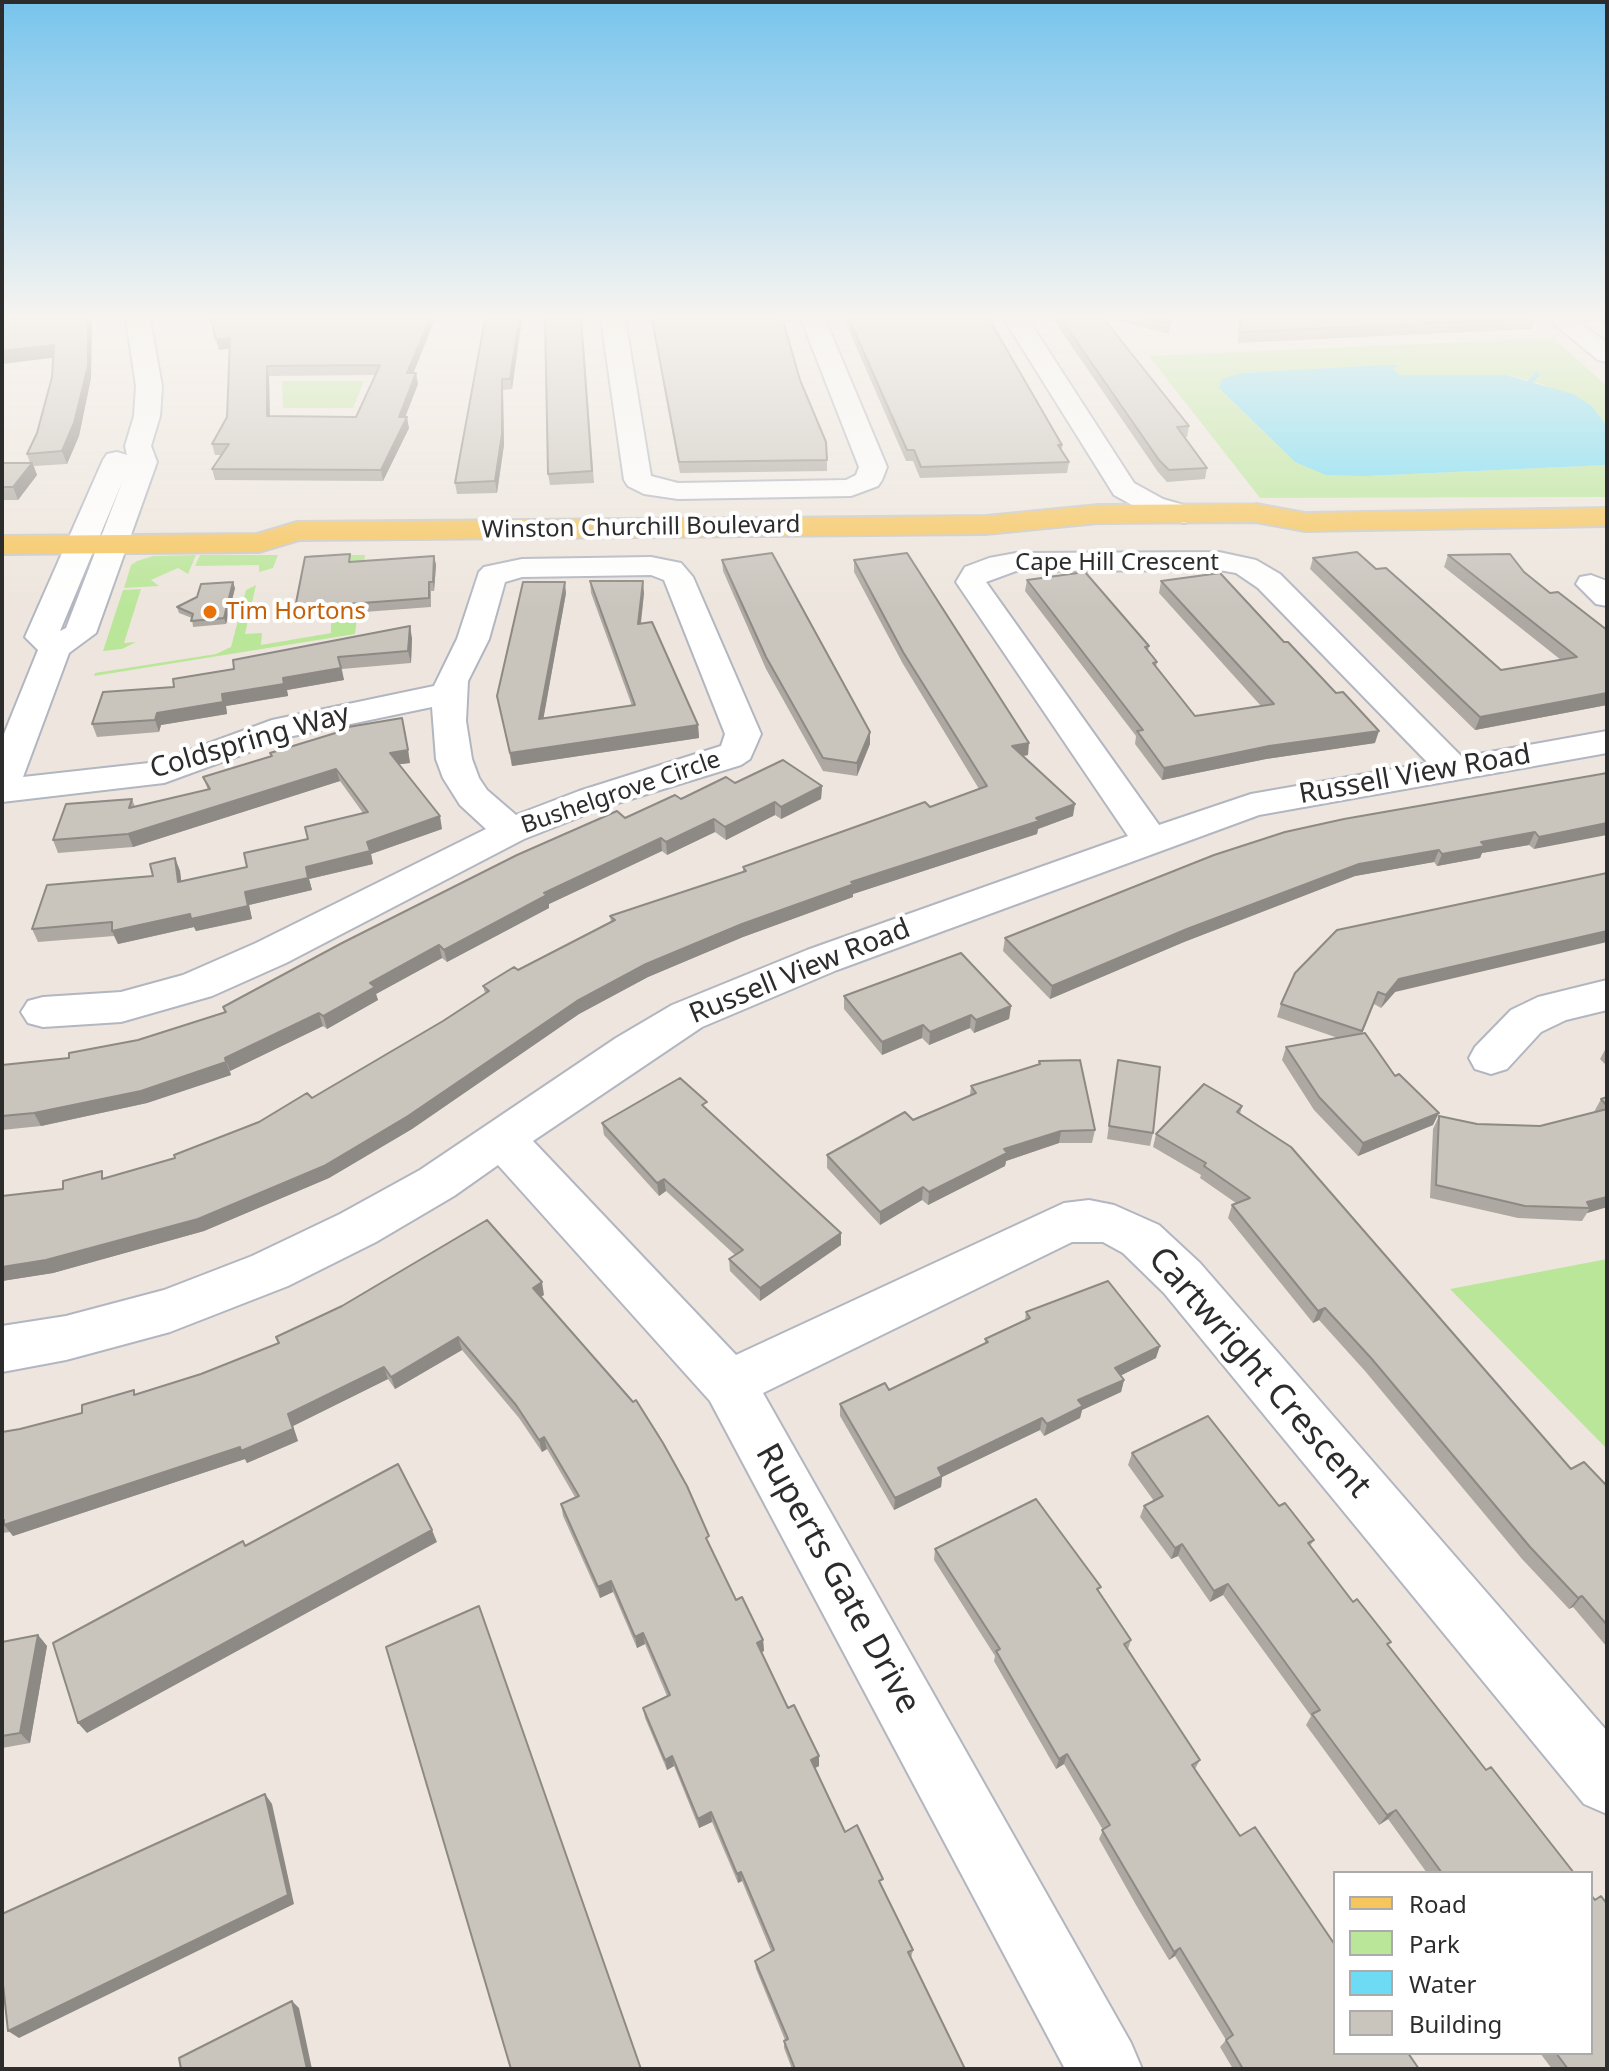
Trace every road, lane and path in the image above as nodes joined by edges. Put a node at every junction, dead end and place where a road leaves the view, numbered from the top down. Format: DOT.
graph roads {
  1 [pos="147,416"];
  2 [pos="628,416"];
  3 [pos="852,416"];
  4 [pos="1077,416"];
  5 [pos="138,446"];
  6 [pos="1124,489"];
  7 [pos="1098,514"];
  8 [pos="1184,514"];
  9 [pos="2,519"];
  10 [pos="1602,519"];
  11 [pos="1305,522"];
  12 [pos="986,525"];
  13 [pos="84,531"];
  14 [pos="118,531"];
  15 [pos="2,545"];
  16 [pos="55,648"];
  17 [pos="450,693"];
  18 [pos="1607,742"];
  19 [pos="1453,768"];
  20 [pos="2,788"];
  21 [pos="511,831"];
  22 [pos="1150,840"];
  23 [pos="1607,995"];
  24 [pos="43,1012"];
  25 [pos="1491,1058"];
  26 [pos="499,1140"];
  27 [pos="2,1349"];
  28 [pos="729,1384"];
  29 [pos="1607,1781"];
  30 [pos="1105,2069"];
  1 -- 5 [label="street"];
  2 -- 3 [label="street"];
  4 -- 6 [label="street"];
  5 -- 13 [label="street"];
  5 -- 14 [label="street"];
  6 -- 7 [label="street"];
  6 -- 8 [label="street"];
  7 -- 8 [label="main road, Winston Churchill Boulevard"];
  7 -- 12 [label="main road, Winston Churchill Boulevard"];
  8 -- 11 [label="main road, Winston Churchill Boulevard"];
  9 -- 13 [label="main road, Winston Churchill Boulevard"];
  10 -- 11 [label="main road, Winston Churchill Boulevard"];
  11 -- 12 [label="main road, Winston Churchill Boulevard"];
  12 -- 14 [label="main road, Winston Churchill Boulevard"];
  13 -- 14 [label="main road, Winston Churchill Boulevard"];
  13 -- 15 [label="main road, Winston Churchill Boulevard"];
  13 -- 16 [label="street"];
  14 -- 16 [label="street"];
  16 -- 20 [label="street"];
  17 -- 20 [label="street, Coldspring Way"];
  17 -- 21 [label="street, Bushelgrove Circle"];
  17 -- 21 [label="street, Bushelgrove Circle"];
  18 -- 19 [label="street, Russell View Road"];
  19 -- 22 [label="street, Russell View Road"];
  19 -- 22 [label="street, Cape Hill Crescent"];
  21 -- 24 [label="street, Bushelgrove Circle"];
  22 -- 26 [label="street, Russell View Road"];
  23 -- 25 [label="street"];
  26 -- 27 [label="street, Russell View Road"];
  26 -- 28 [label="street, Ruperts Gate Drive"];
  28 -- 29 [label="street, Cartwright Crescent"];
  28 -- 30 [label="street, Ruperts Gate Drive"];
}
